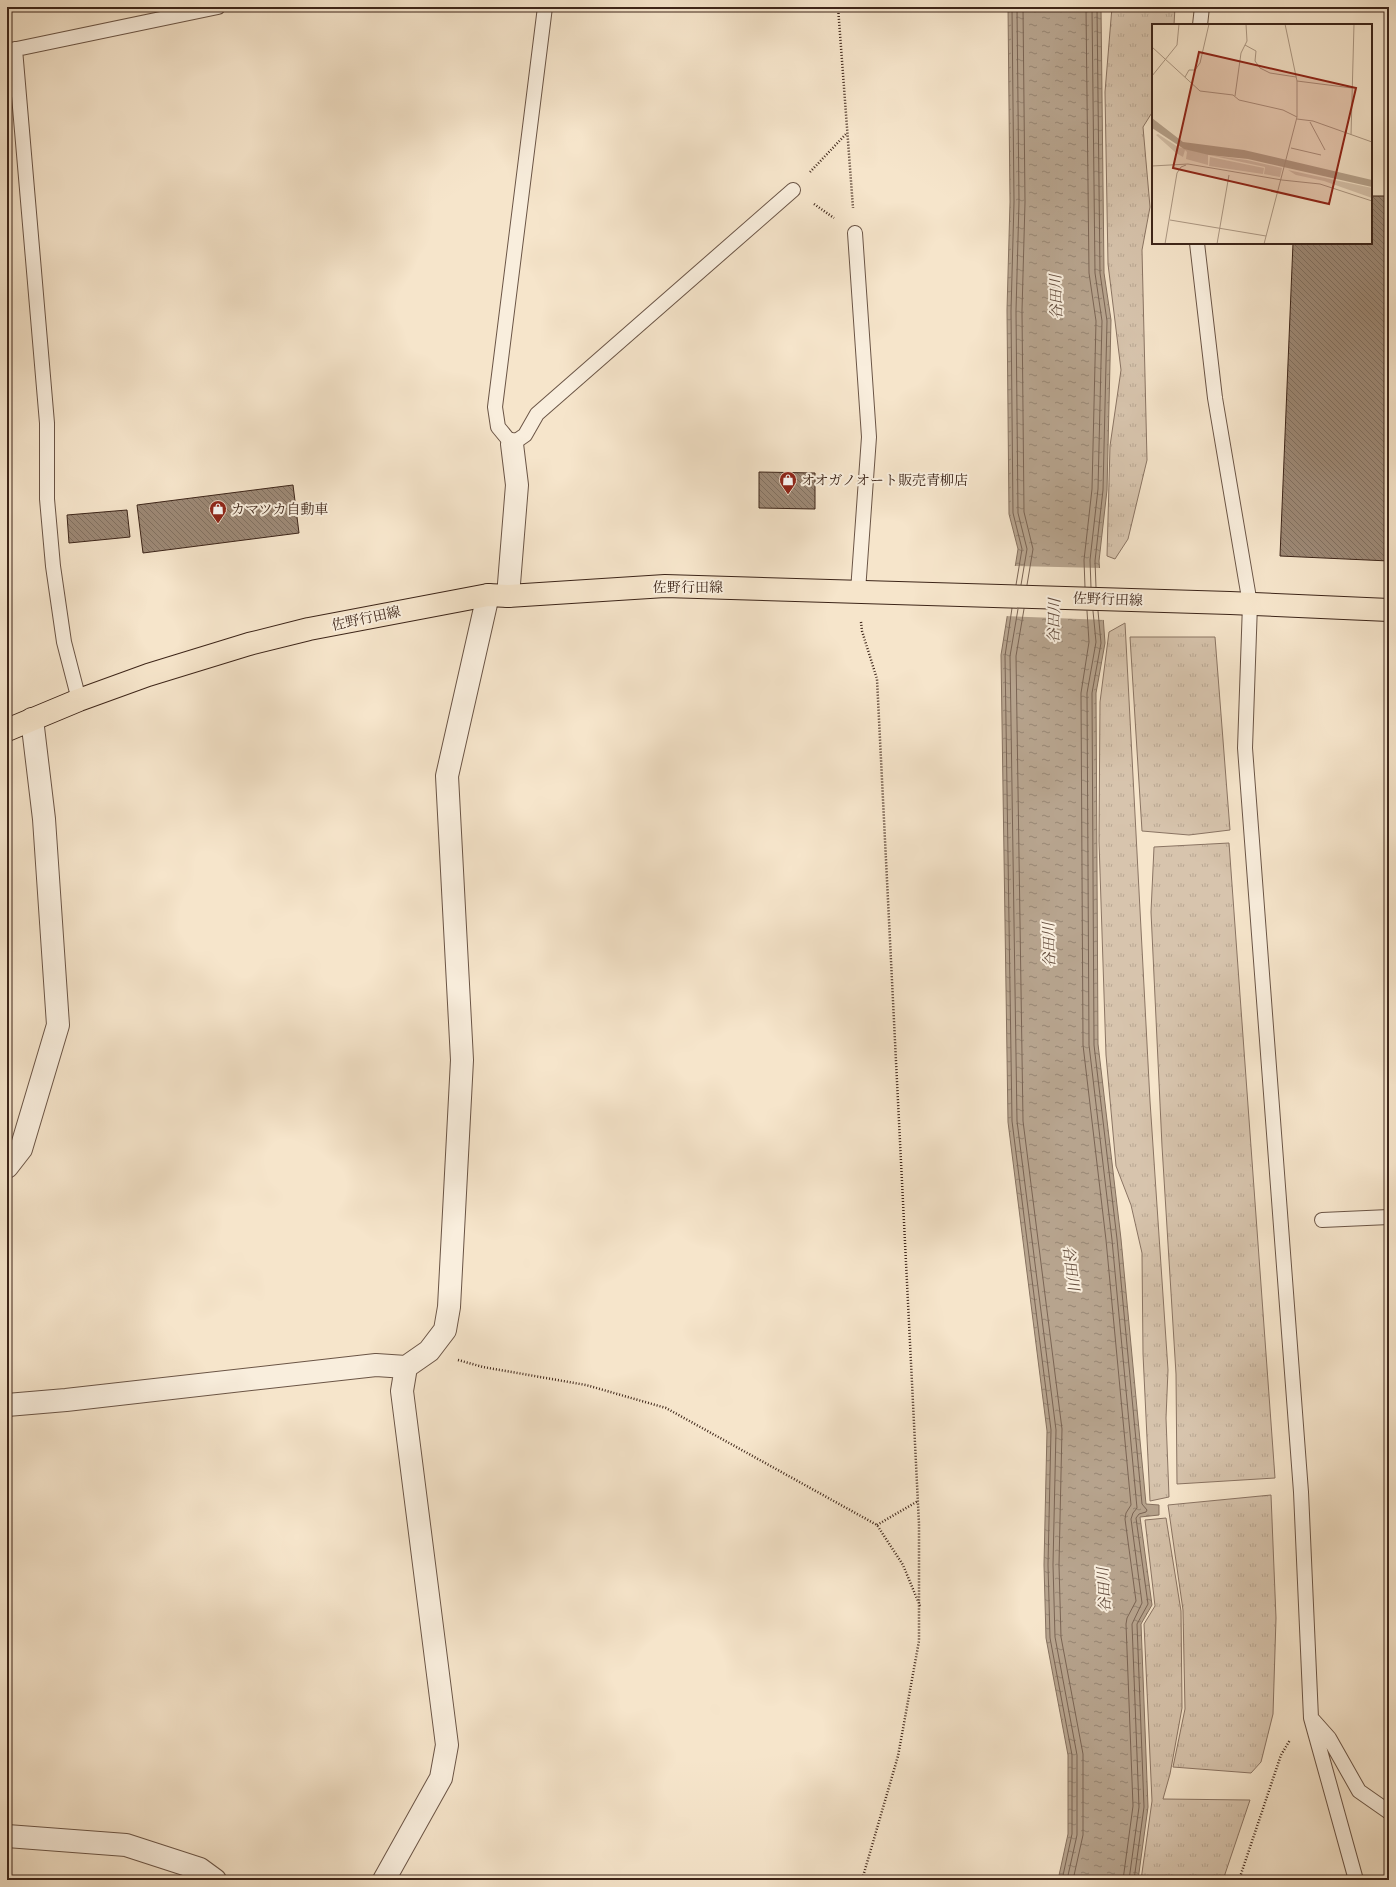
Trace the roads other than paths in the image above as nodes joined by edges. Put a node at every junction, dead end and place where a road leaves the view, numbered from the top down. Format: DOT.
graph roads {
  1 [pos="218,7"];
  2 [pos="545,7"];
  3 [pos="1202,7"];
  4 [pos="1200,24"];
  5 [pos="11,50"];
  6 [pos="793,190"];
  7 [pos="856,233"];
  8 [pos="1197,244"];
  9 [pos="512,444"];
  10 [pos="864,591"];
  11 [pos="498,595"];
  12 [pos="1240,603"];
  13 [pos="1389,610"];
  14 [pos="79,700"];
  15 [pos="32,719"];
  16 [pos="7,730"];
  17 [pos="7,1167"];
  18 [pos="1389,1216"];
  19 [pos="1322,1220"];
  20 [pos="406,1367"];
  21 [pos="7,1405"];
  22 [pos="1311,1718"];
  23 [pos="1389,1812"];
  24 [pos="7,1836"];
  25 [pos="215,1880"];
  26 [pos="384,1880"];
  27 [pos="1356,1880"];
  1 -- 5 [label="lane"];
  2 -- 9 [label="lane"];
  3 -- 4 [label="lane"];
  5 -- 14 [label="lane"];
  6 -- 9 [label="lane"];
  7 -- 10 [label="lane"];
  8 -- 12 [label="lane"];
  9 -- 11 [label="street"];
  10 -- 11 [label="main road, 佐野行田線"];
  10 -- 12 [label="main road, 佐野行田線"];
  11 -- 14 [label="main road, 佐野行田線"];
  11 -- 20 [label="street"];
  12 -- 13 [label="main road, 佐野行田線"];
  12 -- 22 [label="lane"];
  14 -- 15 [label="main road, 佐野行田線"];
  15 -- 16 [label="main road, 佐野行田線"];
  15 -- 17 [label="street"];
  18 -- 19 [label="lane"];
  20 -- 21 [label="street"];
  20 -- 26 [label="street"];
  22 -- 23 [label="lane"];
  22 -- 27 [label="lane"];
  24 -- 25 [label="street"];
}
